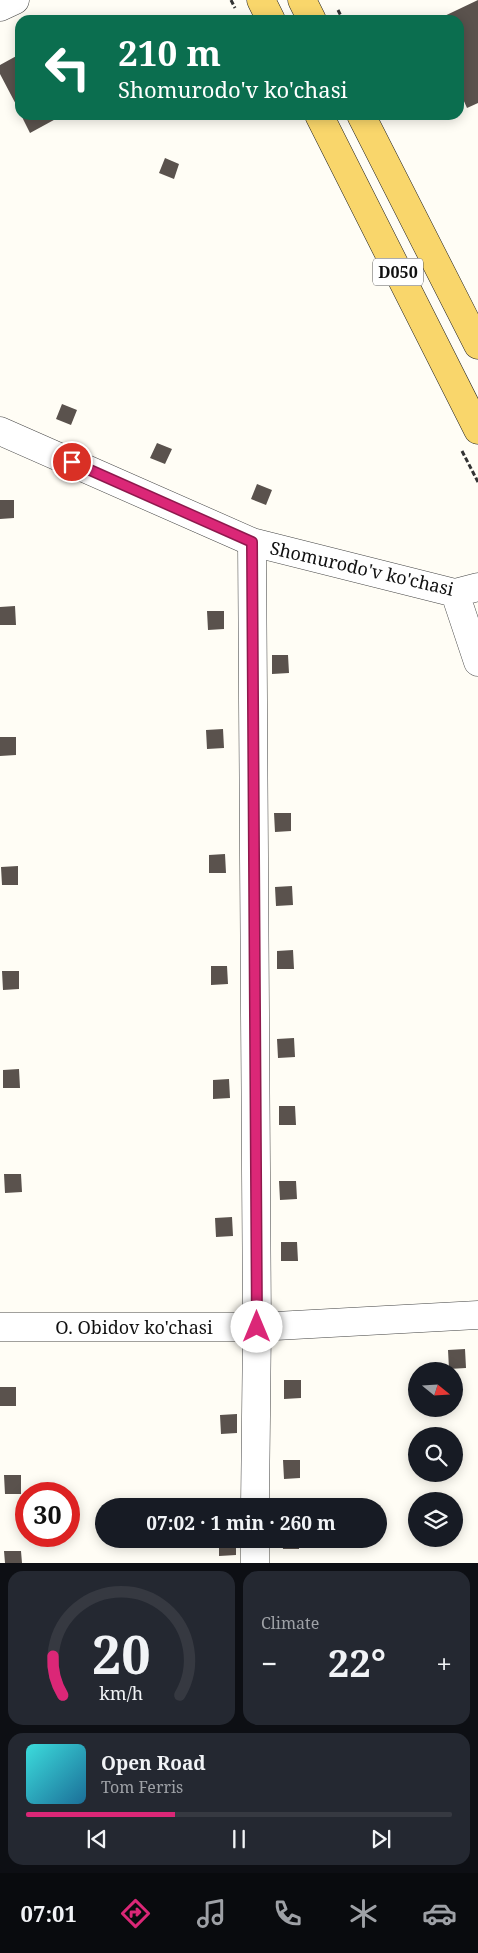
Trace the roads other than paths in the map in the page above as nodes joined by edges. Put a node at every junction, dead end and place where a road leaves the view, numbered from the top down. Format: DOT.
graph roads {
  1 [pos="15,0"];
  2 [pos="262,0"];
  3 [pos="302,0"];
  4 [pos="0,7"];
  5 [pos="270,15"];
  6 [pos="310,15"];
  7 [pos="322,120"];
  8 [pos="364,120"];
  9 [pos="478,345"];
  10 [pos="0,430"];
  11 [pos="478,430"];
  12 [pos="252,542"];
  13 [pos="466,590"];
  14 [pos="478,662"];
  15 [pos="478,1315"];
  16 [pos="0,1327"];
  17 [pos="257,1327"];
  18 [pos="255,1498"];
  19 [pos="255,1548"];
  20 [pos="255,1563"];
  1 -- 4 [label="street"];
  2 -- 5 [label="main road"];
  3 -- 6 [label="main road"];
  7 -- 11 [label="main road, D050"];
  8 -- 9 [label="main road, D050"];
  10 -- 12 [label="street, Shomurodo'v ko'chasi"];
  12 -- 13 [label="street, Shomurodo'v ko'chasi"];
  12 -- 17 [label="street"];
  13 -- 14 [label="street"];
  15 -- 17 [label="street, O. Obidov ko'chasi"];
  16 -- 17 [label="street, O. Obidov ko'chasi"];
  17 -- 18 [label="street"];
  19 -- 20 [label="street"];
}
